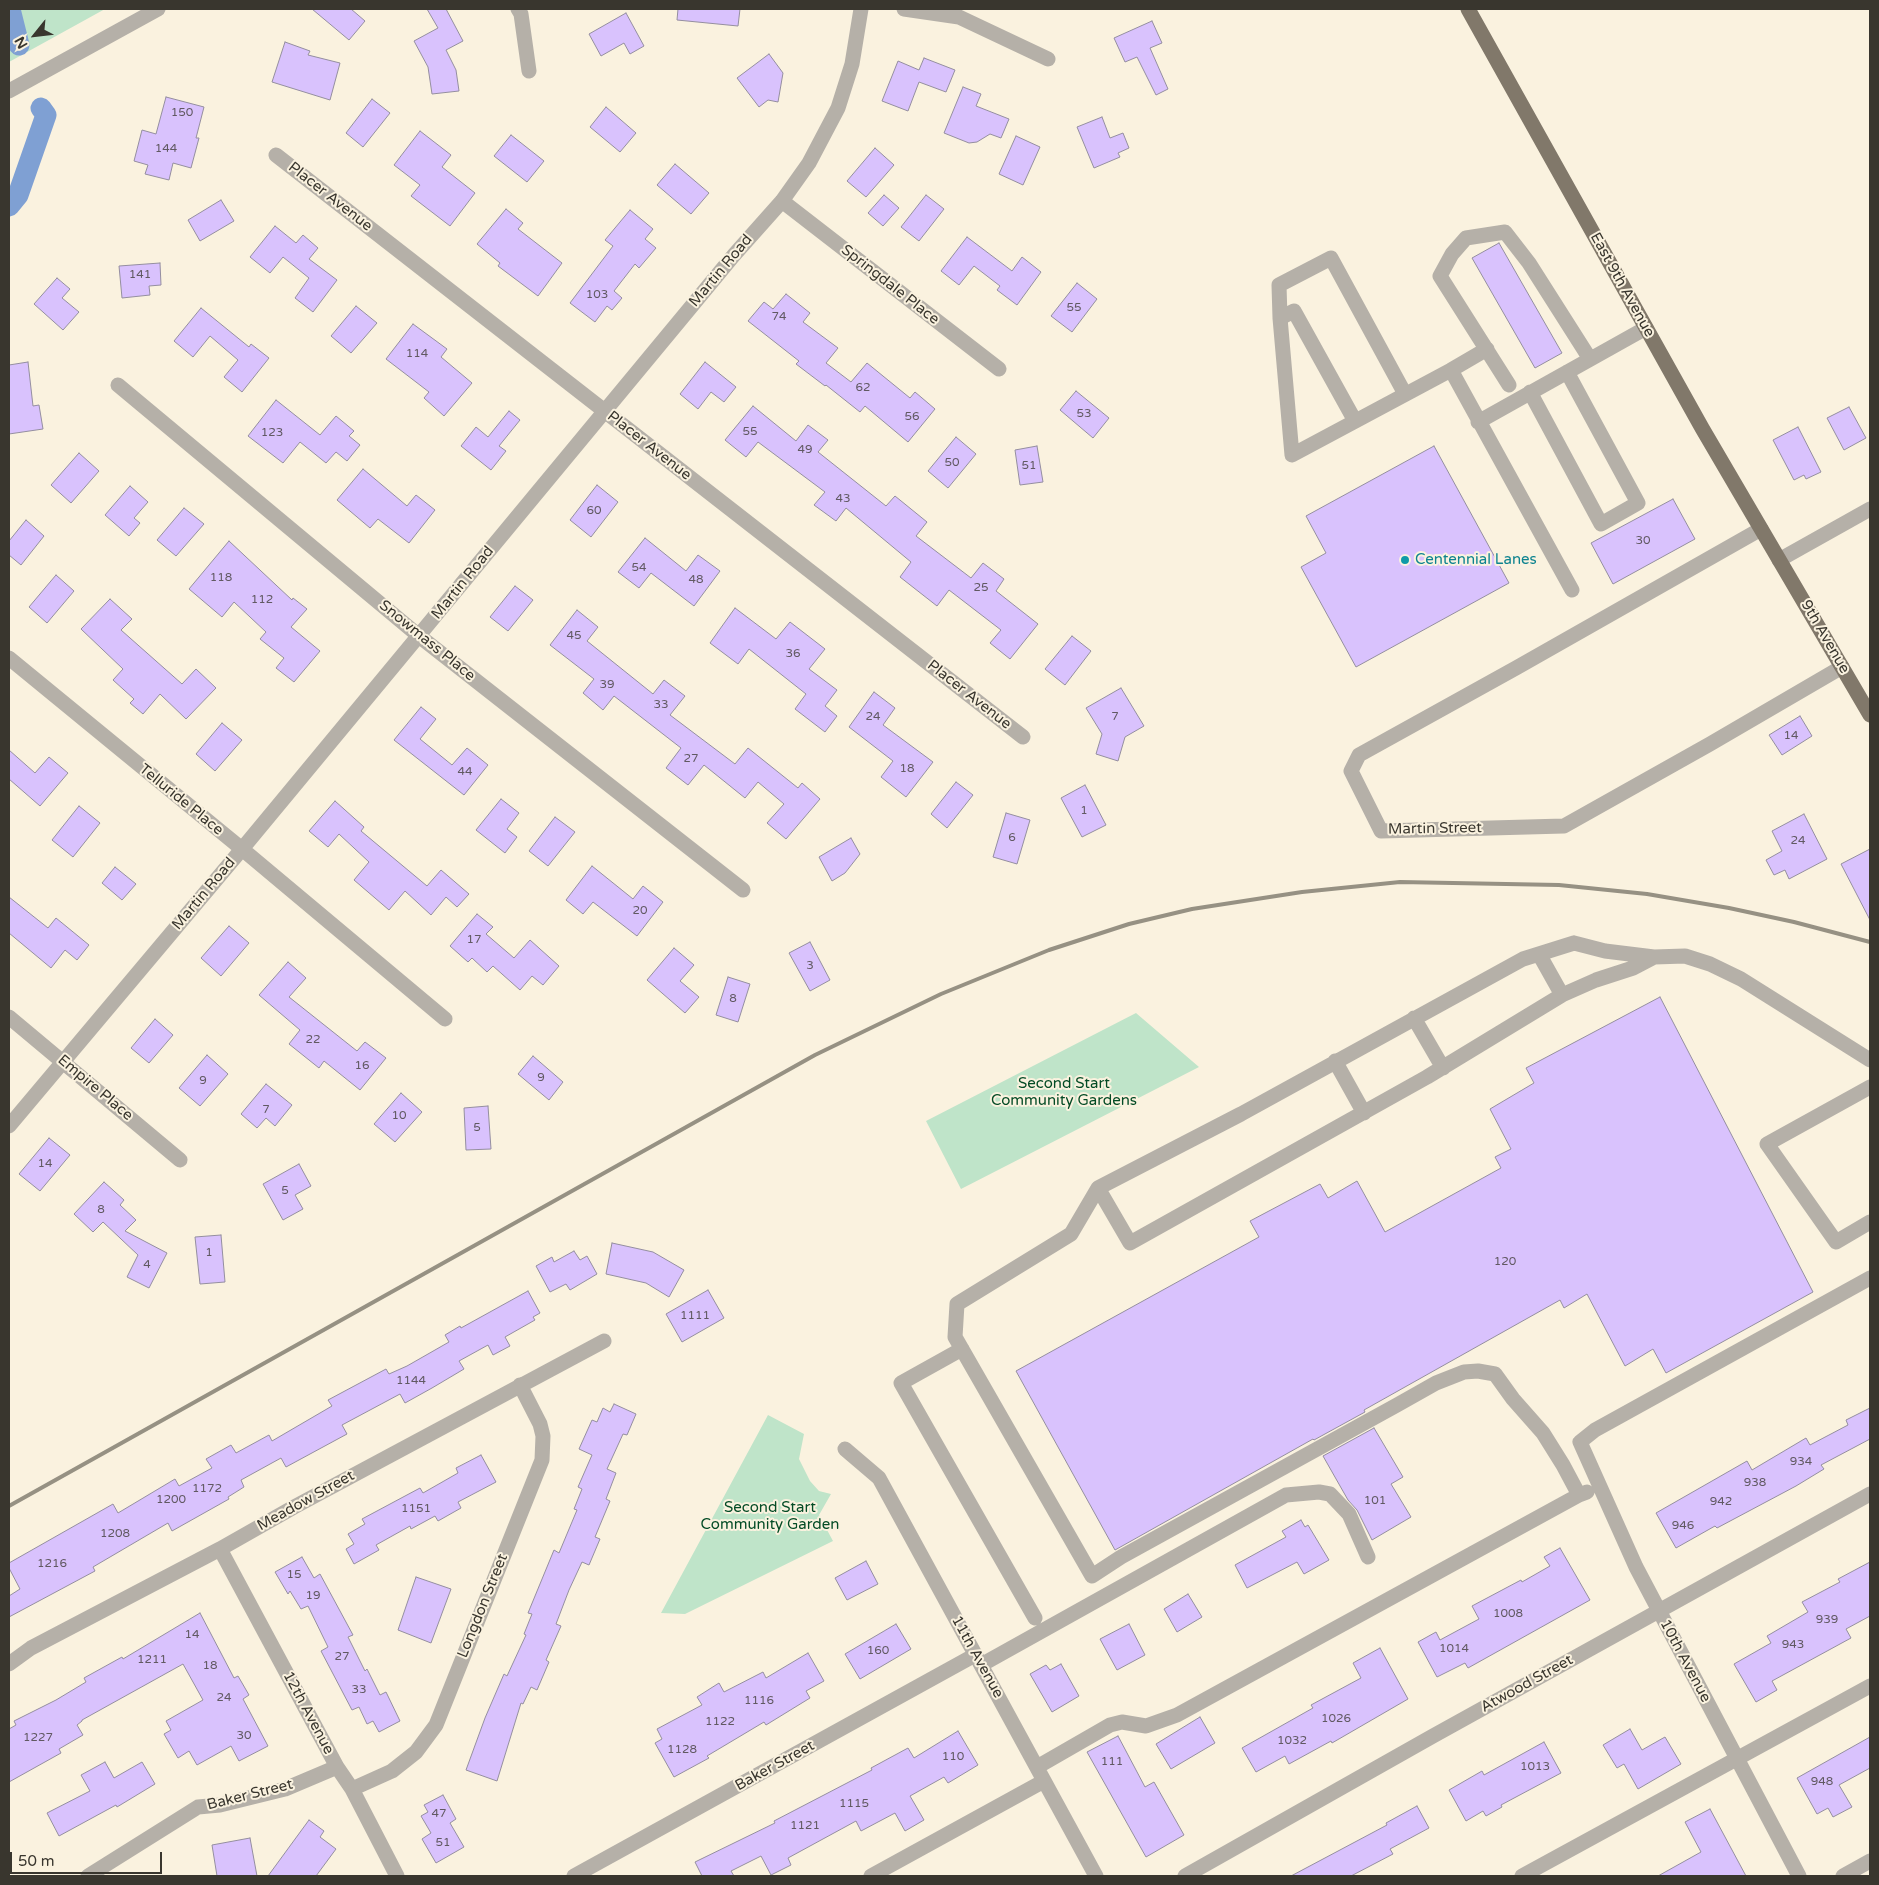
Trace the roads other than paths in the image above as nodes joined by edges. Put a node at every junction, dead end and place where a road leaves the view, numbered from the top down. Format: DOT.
graph roads {
  1 [pos="158,9"];
  2 [pos="518,9"];
  3 [pos="861,9"];
  4 [pos="904,9"];
  5 [pos="1468,9"];
  6 [pos="1048,59"];
  7 [pos="528,71"];
  8 [pos="13,89"];
  9 [pos="276,154"];
  10 [pos="782,201"];
  11 [pos="1280,318"];
  12 [pos="1646,328"];
  13 [pos="1487,350"];
  14 [pos="1590,359"];
  15 [pos="999,369"];
  16 [pos="1451,370"];
  17 [pos="1567,372"];
  18 [pos="1509,384"];
  19 [pos="118,385"];
  20 [pos="1530,392"];
  21 [pos="1405,394"];
  22 [pos="604,411"];
  23 [pos="1355,421"];
  24 [pos="1478,422"];
  25 [pos="1870,509"];
  26 [pos="1761,529"];
  27 [pos="1779,560"];
  28 [pos="1572,590"];
  29 [pos="420,636"];
  30 [pos="9,658"];
  31 [pos="1842,667"];
  32 [pos="1870,715"];
  33 [pos="1023,737"];
  34 [pos="242,849"];
  35 [pos="743,890"];
  36 [pos="1539,954"];
  37 [pos="1654,957"];
  38 [pos="1562,995"];
  39 [pos="9,1017"];
  40 [pos="1414,1018"];
  41 [pos="445,1019"];
  42 [pos="1870,1060"];
  43 [pos="62,1061"];
  44 [pos="1335,1061"];
  45 [pos="1443,1068"];
  46 [pos="1870,1087"];
  47 [pos="1364,1113"];
  48 [pos="9,1126"];
  49 [pos="180,1160"];
  50 [pos="1098,1188"];
  51 [pos="1870,1222"];
  52 [pos="1870,1278"];
  53 [pos="604,1341"];
  54 [pos="962,1349"];
  55 [pos="520,1386"];
  56 [pos="845,1449"];
  57 [pos="1601,1488"];
  58 [pos="1870,1494"];
  59 [pos="1579,1495"];
  60 [pos="220,1549"];
  61 [pos="1368,1557"];
  62 [pos="1659,1612"];
  63 [pos="1035,1618"];
  64 [pos="978,1660"];
  65 [pos="9,1664"];
  66 [pos="1870,1686"];
  67 [pos="1736,1758"];
  68 [pos="337,1767"];
  69 [pos="1037,1767"];
  70 [pos="1044,1781"];
  71 [pos="352,1789"];
  72 [pos="1870,1861"];
  73 [pos="88,1876"];
  74 [pos="397,1876"];
  75 [pos="574,1876"];
  76 [pos="871,1876"];
  77 [pos="1096,1876"];
  78 [pos="1185,1876"];
  79 [pos="1522,1876"];
  80 [pos="1798,1876"];
  81 [pos="1843,1876"];
  1 -- 8 [label="street"];
  2 -- 7 [label="street"];
  3 -- 10 [label="street, Martin Road"];
  4 -- 6 [label="street"];
  5 -- 12 [label="main road, East 9th Avenue"];
  9 -- 22 [label="street, Placer Avenue"];
  10 -- 15 [label="street, Springdale Place"];
  10 -- 22 [label="street, Martin Road"];
  11 -- 21 [label="street"];
  11 -- 23 [label="street"];
  11 -- 23 [label="street"];
  12 -- 14 [label="street"];
  12 -- 26 [label="main road, East 9th Avenue"];
  13 -- 14 [label="street"];
  13 -- 16 [label="street"];
  13 -- 18 [label="street"];
  14 -- 17 [label="street"];
  16 -- 21 [label="street"];
  16 -- 24 [label="street"];
  17 -- 20 [label="street"];
  17 -- 20 [label="street"];
  19 -- 29 [label="street, Snowmass Place"];
  20 -- 24 [label="street"];
  21 -- 23 [label="street"];
  22 -- 29 [label="street, Martin Road"];
  22 -- 33 [label="street, Placer Avenue"];
  24 -- 28 [label="street"];
  25 -- 27 [label="street"];
  26 -- 27 [label="main road, East 9th Avenue"];
  26 -- 31 [label="street, Martin Street"];
  27 -- 31 [label="main road, 9th Avenue"];
  29 -- 34 [label="street, Martin Road"];
  29 -- 35 [label="street, Snowmass Place"];
  30 -- 34 [label="street, Telluride Place"];
  31 -- 32 [label="main road, 9th Avenue"];
  34 -- 41 [label="street, Telluride Place"];
  34 -- 43 [label="street, Martin Road"];
  36 -- 37 [label="street"];
  36 -- 38 [label="street"];
  36 -- 40 [label="street"];
  37 -- 38 [label="street"];
  37 -- 42 [label="street"];
  38 -- 45 [label="street"];
  39 -- 43 [label="street, Empire Place"];
  40 -- 44 [label="street"];
  40 -- 45 [label="street"];
  43 -- 48 [label="street, Martin Road"];
  43 -- 49 [label="street, Empire Place"];
  44 -- 47 [label="street"];
  44 -- 50 [label="street"];
  45 -- 47 [label="street"];
  46 -- 51 [label="street"];
  47 -- 50 [label="street"];
  50 -- 54 [label="street"];
  52 -- 57 [label="street, 10th Avenue"];
  53 -- 55 [label="street, Meadow Street"];
  54 -- 59 [label="street"];
  54 -- 63 [label="street"];
  55 -- 60 [label="street, Meadow Street"];
  55 -- 71 [label="street, Longdon Street"];
  56 -- 64 [label="street, 11th Avenue"];
  57 -- 59 [label="street"];
  57 -- 62 [label="street, 10th Avenue"];
  58 -- 62 [label="street, Atwood Street"];
  59 -- 69 [label="street"];
  60 -- 65 [label="street, Meadow Street"];
  60 -- 68 [label="street, 12th Avenue"];
  61 -- 64 [label="street, Baker Street"];
  62 -- 67 [label="street, 10th Avenue"];
  62 -- 78 [label="street, Atwood Street"];
  64 -- 69 [label="street, 11th Avenue"];
  64 -- 75 [label="street, Baker Street"];
  66 -- 67 [label="street"];
  67 -- 79 [label="street"];
  67 -- 80 [label="street, 10th Avenue"];
  68 -- 71 [label="street, 12th Avenue"];
  68 -- 73 [label="street, Baker Street"];
  69 -- 70 [label="street, 11th Avenue"];
  70 -- 76 [label="street"];
  70 -- 77 [label="street, 11th Avenue"];
  71 -- 74 [label="street, 12th Avenue"];
  72 -- 81 [label="street"];
}
